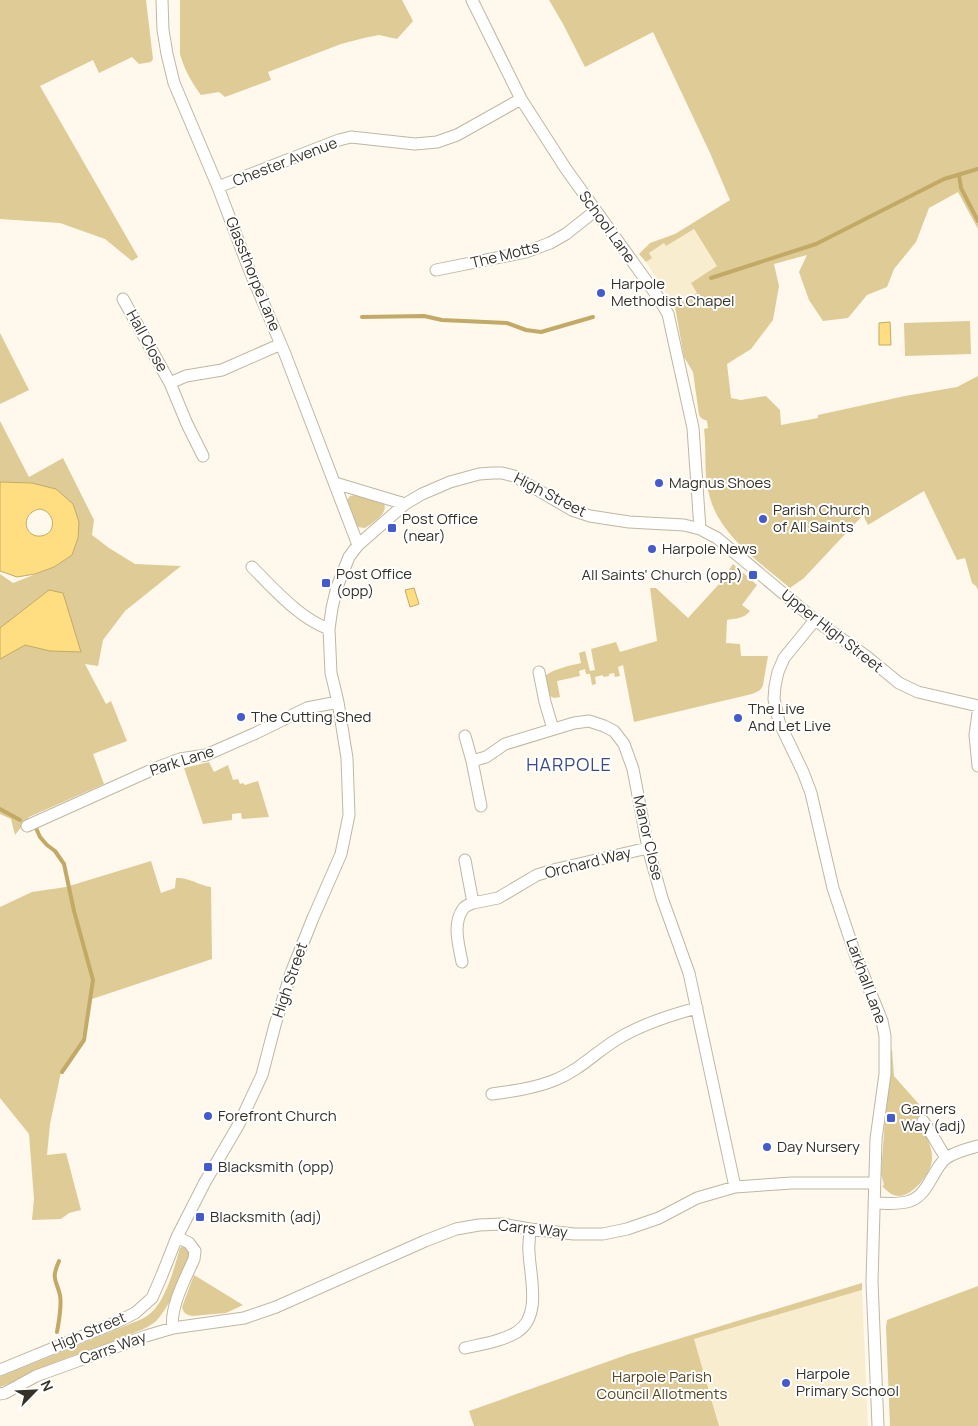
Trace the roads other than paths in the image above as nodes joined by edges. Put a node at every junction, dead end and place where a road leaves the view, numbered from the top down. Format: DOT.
graph roads {
  1 [pos="162,0"];
  2 [pos="472,0"];
  3 [pos="521,99"];
  4 [pos="218,187"];
  5 [pos="595,211"];
  6 [pos="436,270"];
  7 [pos="123,298"];
  8 [pos="281,344"];
  9 [pos="170,383"];
  10 [pos="203,456"];
  11 [pos="335,483"];
  12 [pos="406,504"];
  13 [pos="700,529"];
  14 [pos="358,545"];
  15 [pos="252,567"];
  16 [pos="815,620"];
  17 [pos="329,629"];
  18 [pos="539,672"];
  19 [pos="338,702"];
  20 [pos="978,706"];
  21 [pos="978,713"];
  22 [pos="553,730"];
  23 [pos="465,736"];
  24 [pos="472,761"];
  25 [pos="978,766"];
  26 [pos="481,806"];
  27 [pos="28,826"];
  28 [pos="648,848"];
  29 [pos="465,860"];
  30 [pos="473,902"];
  31 [pos="462,962"];
  32 [pos="698,1008"];
  33 [pos="492,1094"];
  34 [pos="923,1121"];
  35 [pos="978,1146"];
  36 [pos="946,1158"];
  37 [pos="874,1183"];
  38 [pos="735,1187"];
  39 [pos="874,1203"];
  40 [pos="530,1229"];
  41 [pos="177,1237"];
  42 [pos="173,1328"];
  43 [pos="465,1348"];
  44 [pos="0,1370"];
  45 [pos="0,1394"];
  46 [pos="878,1426"];
  1 -- 4 [label="street, Glassthorpe Lane"];
  2 -- 3 [label="street, School Lane"];
  3 -- 4 [label="street, Chester Avenue"];
  3 -- 5 [label="street, School Lane"];
  4 -- 8 [label="street, Glassthorpe Lane"];
  5 -- 6 [label="street, The Motts"];
  5 -- 13 [label="street, School Lane"];
  7 -- 9 [label="street, Hall Close"];
  8 -- 9 [label="street, Hall Close"];
  8 -- 11 [label="street, Glassthorpe Lane"];
  9 -- 10 [label="street, Hall Close"];
  11 -- 12 [label="street"];
  11 -- 14 [label="street, Glassthorpe Lane"];
  12 -- 13 [label="street, High Street"];
  12 -- 14 [label="street, High Street"];
  13 -- 16 [label="street, Upper High Street"];
  14 -- 17 [label="street, High Street"];
  15 -- 17 [label="street"];
  16 -- 20 [label="street, Upper High Street"];
  16 -- 37 [label="street, Larkhall Lane"];
  17 -- 19 [label="street, High Street"];
  18 -- 22 [label="street"];
  19 -- 27 [label="street, Park Lane"];
  19 -- 41 [label="street, High Street"];
  21 -- 25 [label="street"];
  22 -- 24 [label="street, Manor Close"];
  22 -- 28 [label="street, Manor Close"];
  23 -- 24 [label="street"];
  24 -- 26 [label="street"];
  28 -- 30 [label="street, Orchard Way"];
  28 -- 32 [label="street, Manor Close"];
  29 -- 30 [label="street"];
  30 -- 31 [label="street"];
  32 -- 33 [label="street"];
  32 -- 38 [label="street, Manor Close"];
  34 -- 36 [label="street"];
  35 -- 36 [label="street"];
  36 -- 39 [label="street"];
  37 -- 38 [label="street, Carrs Way"];
  37 -- 39 [label="street, Larkhall Lane"];
  38 -- 40 [label="street, Carrs Way"];
  39 -- 46 [label="street, Larkhall Lane"];
  40 -- 42 [label="street, Carrs Way"];
  40 -- 43 [label="street"];
  41 -- 42 [label="street"];
  41 -- 44 [label="street, High Street"];
  42 -- 45 [label="street, Carrs Way"];
}
